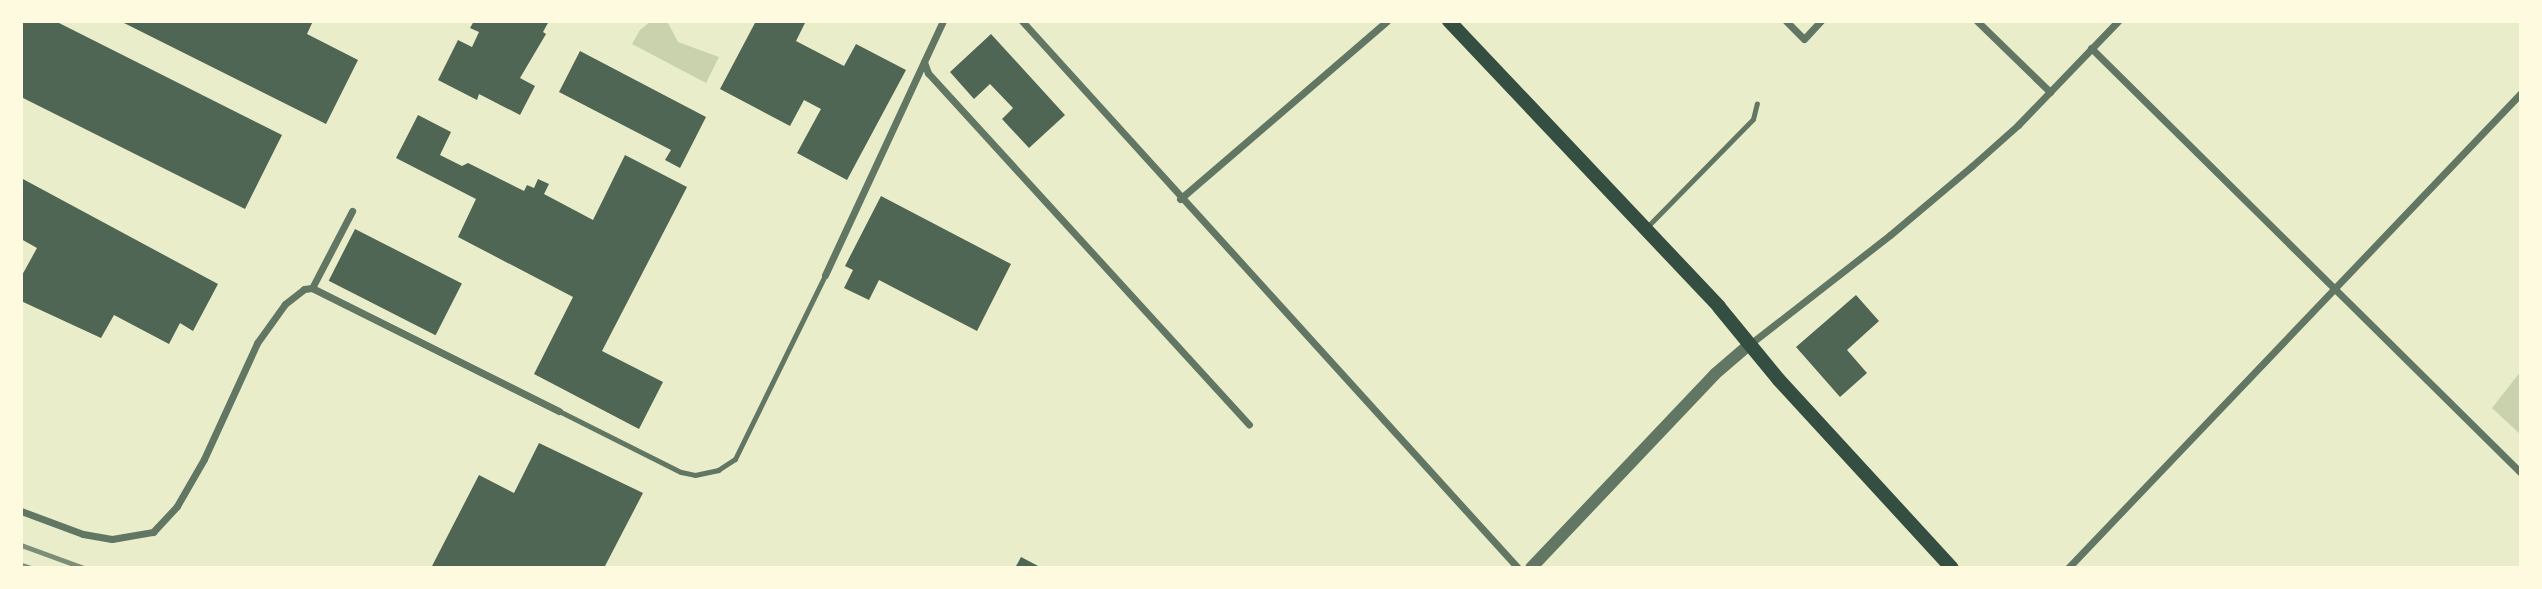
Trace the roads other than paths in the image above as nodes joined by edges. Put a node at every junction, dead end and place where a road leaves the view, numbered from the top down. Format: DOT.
graph roads {
  1 [pos="943,21"];
  2 [pos="1022,21"];
  3 [pos="1387,21"];
  4 [pos="1449,21"];
  5 [pos="1786,21"];
  6 [pos="1821,21"];
  7 [pos="1977,21"];
  8 [pos="2118,21"];
  9 [pos="2091,48"];
  10 [pos="924,62"];
  11 [pos="2050,92"];
  12 [pos="2521,93"];
  13 [pos="1757,103"];
  14 [pos="1180,199"];
  15 [pos="352,211"];
  16 [pos="1646,229"];
  17 [pos="825,275"];
  18 [pos="308,288"];
  19 [pos="2335,288"];
  20 [pos="1750,344"];
  21 [pos="559,411"];
  22 [pos="1249,425"];
  23 [pos="2521,473"];
  24 [pos="21,512"];
  25 [pos="1518,568"];
  26 [pos="1531,568"];
  27 [pos="1952,568"];
  28 [pos="2068,568"];
  1 -- 10 [label="street"];
  2 -- 14 [label="street"];
  3 -- 14 [label="street"];
  4 -- 16 [label="main road"];
  5 -- 6 [label="street"];
  7 -- 11 [label="street"];
  8 -- 9 [label="street"];
  9 -- 11 [label="street"];
  9 -- 19 [label="street"];
  10 -- 17 [label="street"];
  10 -- 22 [label="street"];
  11 -- 20 [label="street"];
  12 -- 19 [label="street"];
  13 -- 16 [label="lane"];
  14 -- 25 [label="street"];
  15 -- 18 [label="street"];
  16 -- 20 [label="main road"];
  17 -- 21 [label="lane"];
  18 -- 21 [label="street"];
  18 -- 24 [label="street"];
  19 -- 23 [label="street"];
  19 -- 28 [label="street"];
  20 -- 26 [label="street"];
  20 -- 27 [label="main road"];
}
